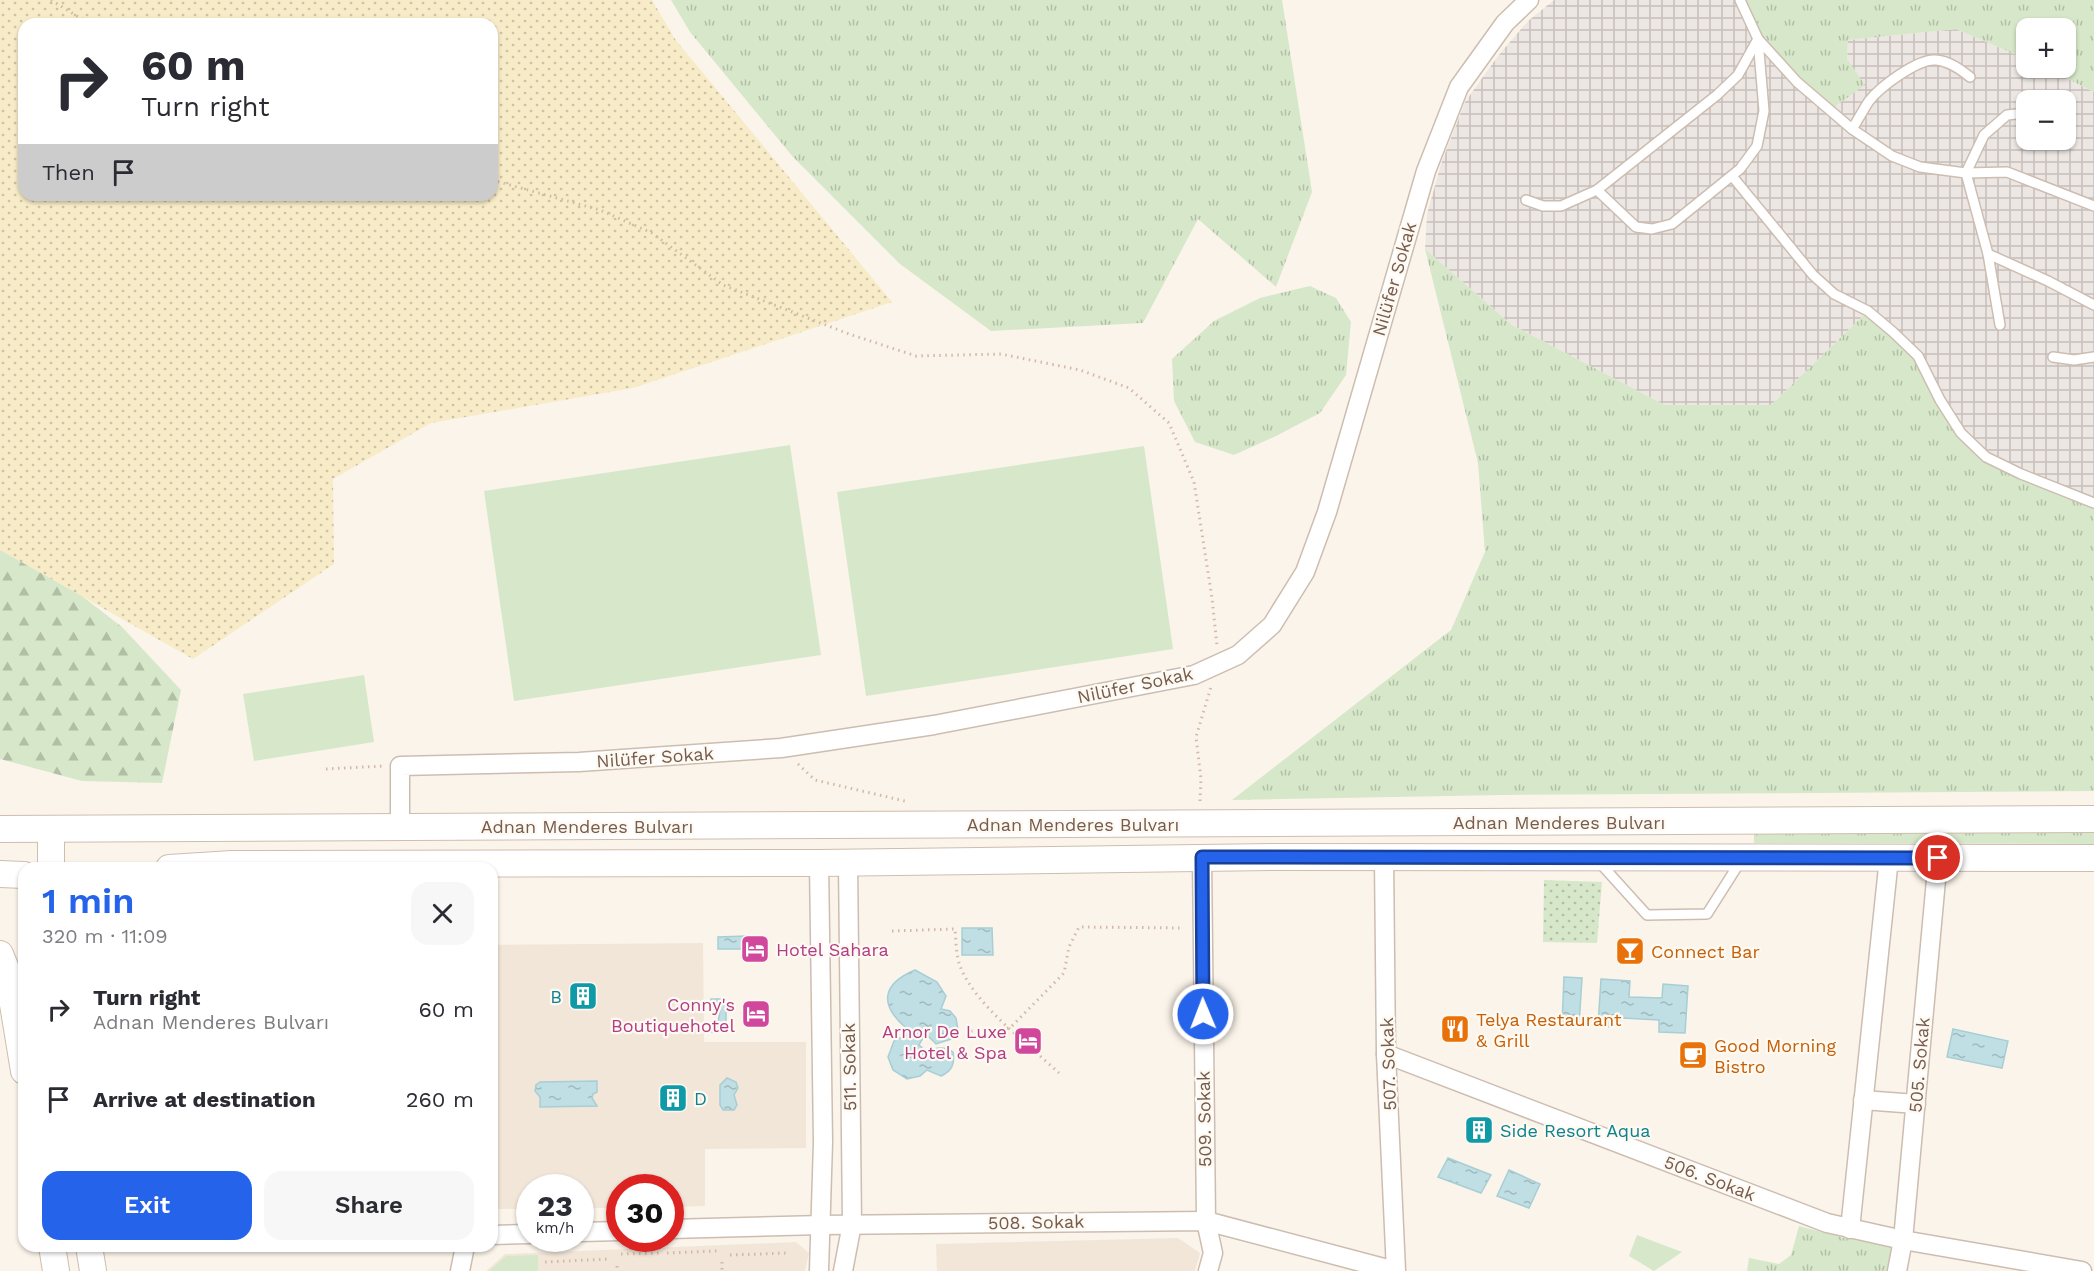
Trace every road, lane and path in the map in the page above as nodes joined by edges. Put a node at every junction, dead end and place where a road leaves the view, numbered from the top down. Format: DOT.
graph roads {
  1 [pos="51,0"];
  2 [pos="1529,0"];
  3 [pos="1740,0"];
  4 [pos="80,18"];
  5 [pos="1758,39"];
  6 [pos="1970,77"];
  7 [pos="2016,114"];
  8 [pos="1852,129"];
  9 [pos="1966,173"];
  10 [pos="1732,176"];
  11 [pos="498,182"];
  12 [pos="1597,190"];
  13 [pos="1526,200"];
  14 [pos="2094,206"];
  15 [pos="1988,254"];
  16 [pos="2094,305"];
  17 [pos="2000,325"];
  18 [pos="2053,357"];
  19 [pos="2094,357"];
  20 [pos="2094,503"];
  21 [pos="1219,664"];
  22 [pos="781,748"];
  23 [pos="400,765"];
  24 [pos="326,769"];
  25 [pos="918,804"];
  26 [pos="2094,819"];
  27 [pos="1199,824"];
  28 [pos="400,827"];
  29 [pos="0,829"];
  30 [pos="51,830"];
  31 [pos="1202,857"];
  32 [pos="1384,857"];
  33 [pos="1743,857"];
  34 [pos="1595,858"];
  35 [pos="1889,858"];
  36 [pos="1938,858"];
  37 [pos="2094,858"];
  38 [pos="51,862"];
  39 [pos="819,862"];
  40 [pos="848,862"];
  41 [pos="498,866"];
  42 [pos="0,874"];
  43 [pos="18,875"];
  44 [pos="1189,928"];
  45 [pos="892,931"];
  46 [pos="0,954"];
  47 [pos="1010,1028"];
  48 [pos="971,1031"];
  49 [pos="18,1035"];
  50 [pos="1386,1054"];
  51 [pos="1059,1073"];
  52 [pos="1863,1100"];
  53 [pos="1916,1104"];
  54 [pos="1206,1221"];
  55 [pos="852,1224"];
  56 [pos="822,1225"];
  57 [pos="684,1229"];
  58 [pos="1850,1229"];
  59 [pos="516,1234"];
  60 [pos="498,1235"];
  61 [pos="1903,1240"];
  62 [pos="717,1251"];
  63 [pos="53,1252"];
  64 [pos="90,1252"];
  65 [pos="464,1252"];
  66 [pos="658,1253"];
  67 [pos="667,1253"];
  68 [pos="789,1253"];
  69 [pos="621,1254"];
  70 [pos="730,1255"];
  71 [pos="609,1259"];
  72 [pos="545,1262"];
  73 [pos="722,1262"];
  74 [pos="617,1266"];
  75 [pos="56,1271"];
  76 [pos="93,1271"];
  77 [pos="460,1271"];
  78 [pos="617,1271"];
  79 [pos="722,1271"];
  80 [pos="819,1271"];
  81 [pos="843,1271"];
  82 [pos="1208,1271"];
  83 [pos="1396,1271"];
  84 [pos="1897,1271"];
  85 [pos="2082,1271"];
  1 -- 4 [label="path"];
  2 -- 21 [label="street, Nilüfer Sokak"];
  3 -- 5 [label="lane"];
  5 -- 8 [label="lane"];
  5 -- 10 [label="lane"];
  5 -- 12 [label="lane"];
  6 -- 8 [label="lane"];
  7 -- 9 [label="lane"];
  8 -- 9 [label="lane"];
  9 -- 14 [label="lane"];
  9 -- 15 [label="lane"];
  10 -- 12 [label="lane"];
  10 -- 20 [label="lane"];
  11 -- 21 [label="path"];
  12 -- 13 [label="lane"];
  15 -- 16 [label="lane"];
  15 -- 17 [label="lane"];
  18 -- 19 [label="lane"];
  21 -- 22 [label="street, Nilüfer Sokak"];
  21 -- 27 [label="path"];
  22 -- 23 [label="street, Nilüfer Sokak"];
  22 -- 25 [label="path"];
  23 -- 24 [label="path"];
  23 -- 28 [label="street"];
  26 -- 27 [label="main road, Adnan Menderes Bulvarı"];
  27 -- 28 [label="main road, Adnan Menderes Bulvarı"];
  28 -- 30 [label="main road, Adnan Menderes Bulvarı"];
  29 -- 30 [label="main road, Adnan Menderes Bulvarı"];
  30 -- 38 [label="main road"];
  31 -- 32 [label="main road, Adnan Menderes Bulvarı"];
  31 -- 40 [label="main road, Adnan Menderes Bulvarı"];
  31 -- 54 [label="street, 509. Sokak"];
  32 -- 34 [label="main road, Adnan Menderes Bulvarı"];
  32 -- 50 [label="street, 507. Sokak"];
  33 -- 34 [label="main road, Adnan Menderes Bulvarı"];
  33 -- 34 [label="lane"];
  33 -- 35 [label="main road, Adnan Menderes Bulvarı"];
  35 -- 36 [label="main road, Adnan Menderes Bulvarı"];
  35 -- 52 [label="street"];
  36 -- 37 [label="main road, Adnan Menderes Bulvarı"];
  36 -- 53 [label="street, 505. Sokak"];
  39 -- 40 [label="main road, Adnan Menderes Bulvarı"];
  39 -- 41 [label="main road, Adnan Menderes Bulvarı"];
  39 -- 56 [label="street, 511. Sokak"];
  40 -- 55 [label="street, 511. Sokak"];
  42 -- 43 [label="main road"];
  44 -- 47 [label="path"];
  45 -- 47 [label="path"];
  46 -- 49 [label="main road"];
  47 -- 48 [label="path"];
  47 -- 51 [label="path"];
  50 -- 58 [label="street, 506. Sokak"];
  50 -- 83 [label="street, 507. Sokak"];
  52 -- 53 [label="street"];
  52 -- 58 [label="street"];
  53 -- 61 [label="street, 505. Sokak"];
  54 -- 55 [label="street, 508. Sokak"];
  54 -- 82 [label="street, 509. Sokak"];
  54 -- 83 [label="street, 508. Sokak"];
  55 -- 56 [label="street, 508. Sokak"];
  55 -- 81 [label="street, 511. Sokak"];
  56 -- 57 [label="street, 508. Sokak"];
  56 -- 80 [label="street, 511. Sokak"];
  58 -- 61 [label="street, 506. Sokak"];
  59 -- 60 [label="street"];
  61 -- 84 [label="street, 505. Sokak"];
  61 -- 85 [label="street, 506. Sokak"];
  62 -- 67 [label="path"];
  63 -- 75 [label="main road"];
  64 -- 76 [label="main road"];
  65 -- 77 [label="street"];
  66 -- 69 [label="path"];
  68 -- 70 [label="path"];
  71 -- 72 [label="path"];
  73 -- 79 [label="path"];
  74 -- 78 [label="path"];
}
